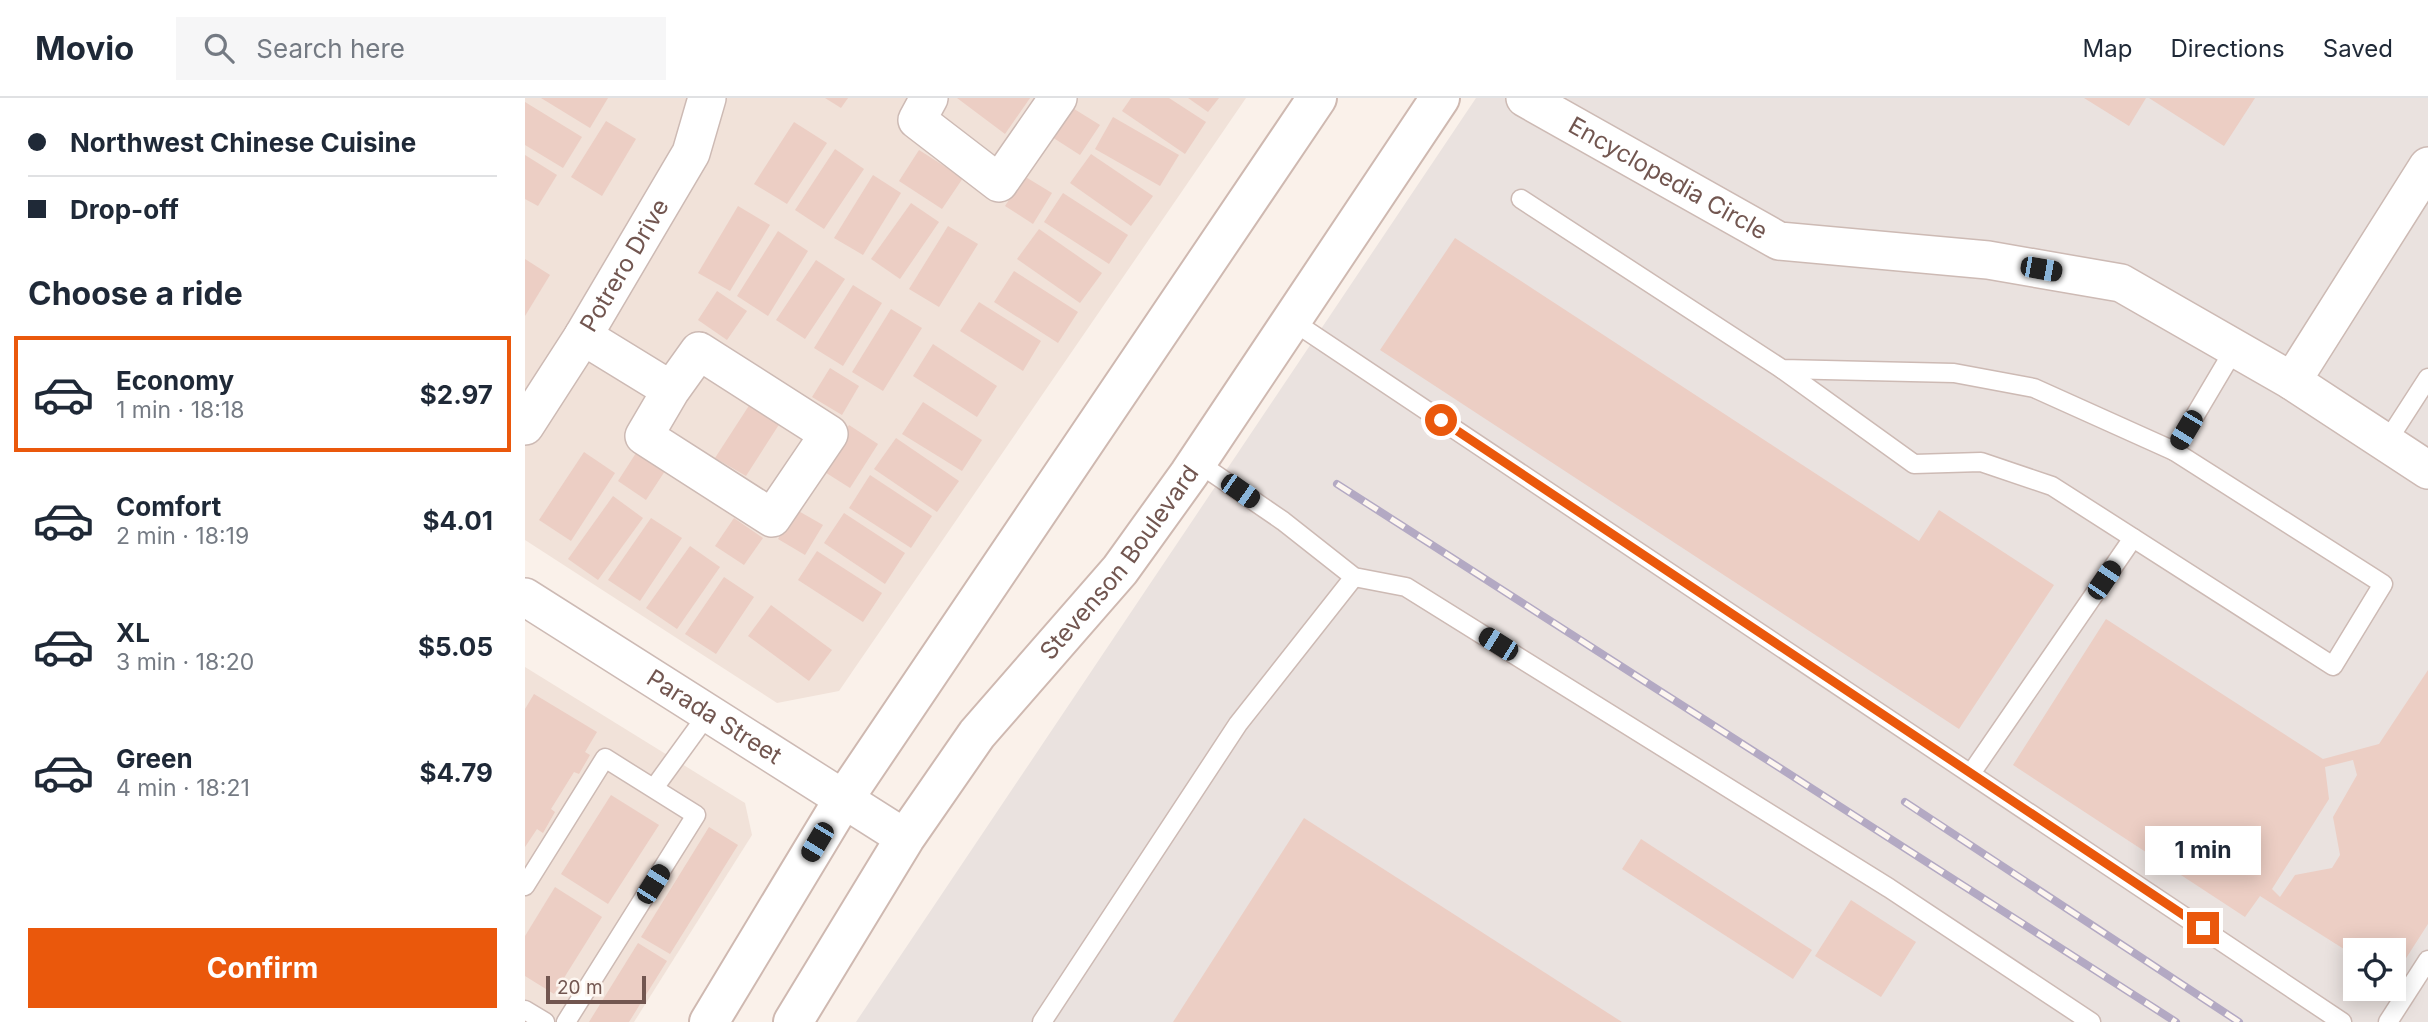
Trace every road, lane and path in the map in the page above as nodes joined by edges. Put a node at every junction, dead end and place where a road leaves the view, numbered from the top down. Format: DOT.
graph roads {
  1 [pos="707,98"];
  2 [pos="929,98"];
  3 [pos="1058,98"];
  4 [pos="1317,98"];
  5 [pos="1440,98"];
  6 [pos="1525,98"];
  7 [pos="2428,166"];
  8 [pos="1521,199"];
  9 [pos="1291,320"];
  10 [pos="583,336"];
  11 [pos="2235,348"];
  12 [pos="1782,369"];
  13 [pos="2428,378"];
  14 [pos="2292,381"];
  15 [pos="671,390"];
  16 [pos="525,426"];
  17 [pos="2386,443"];
  18 [pos="2174,451"];
  19 [pos="1197,462"];
  20 [pos="2428,470"];
  21 [pos="2133,538"];
  22 [pos="1354,577"];
  23 [pos="525,597"];
  24 [pos="707,715"];
  25 [pos="1972,772"];
  26 [pos="654,788"];
  27 [pos="843,800"];
  28 [pos="905,838"];
  29 [pos="525,886"];
  30 [pos="2428,960"];
  31 [pos="525,1010"];
  32 [pos="545,1022"];
  33 [pos="566,1022"];
  34 [pos="709,1022"];
  35 [pos="793,1022"];
  36 [pos="1042,1022"];
  37 [pos="2091,1022"];
  38 [pos="2342,1022"];
  39 [pos="2388,1022"];
  1 -- 10 [label="street, Potrero Drive"];
  2 -- 3 [label="street"];
  4 -- 27 [label="main road"];
  5 -- 9 [label="main road, Stevenson Boulevard"];
  6 -- 11 [label="street, Encyclopedia Circle"];
  7 -- 14 [label="street"];
  8 -- 12 [label="lane"];
  9 -- 19 [label="main road, Stevenson Boulevard"];
  9 -- 25 [label="lane"];
  10 -- 15 [label="street"];
  10 -- 16 [label="street, Potrero Drive"];
  11 -- 14 [label="street, Encyclopedia Circle"];
  11 -- 18 [label="lane"];
  12 -- 18 [label="lane"];
  12 -- 21 [label="lane"];
  13 -- 17 [label="lane"];
  14 -- 17 [label="street, Encyclopedia Circle"];
  15 -- 15 [label="street"];
  17 -- 20 [label="street, Encyclopedia Circle"];
  18 -- 21 [label="lane"];
  19 -- 22 [label="lane"];
  19 -- 28 [label="main road, Stevenson Boulevard"];
  21 -- 25 [label="lane"];
  22 -- 36 [label="lane"];
  22 -- 37 [label="lane"];
  23 -- 24 [label="street, Parada Street"];
  24 -- 26 [label="lane"];
  24 -- 27 [label="street, Parada Street"];
  25 -- 38 [label="lane"];
  26 -- 29 [label="lane"];
  26 -- 33 [label="lane"];
  27 -- 28 [label="street, Parada Street"];
  27 -- 34 [label="main road"];
  28 -- 35 [label="main road, Stevenson Boulevard"];
  30 -- 39 [label="lane"];
  31 -- 32 [label="lane"];
}
